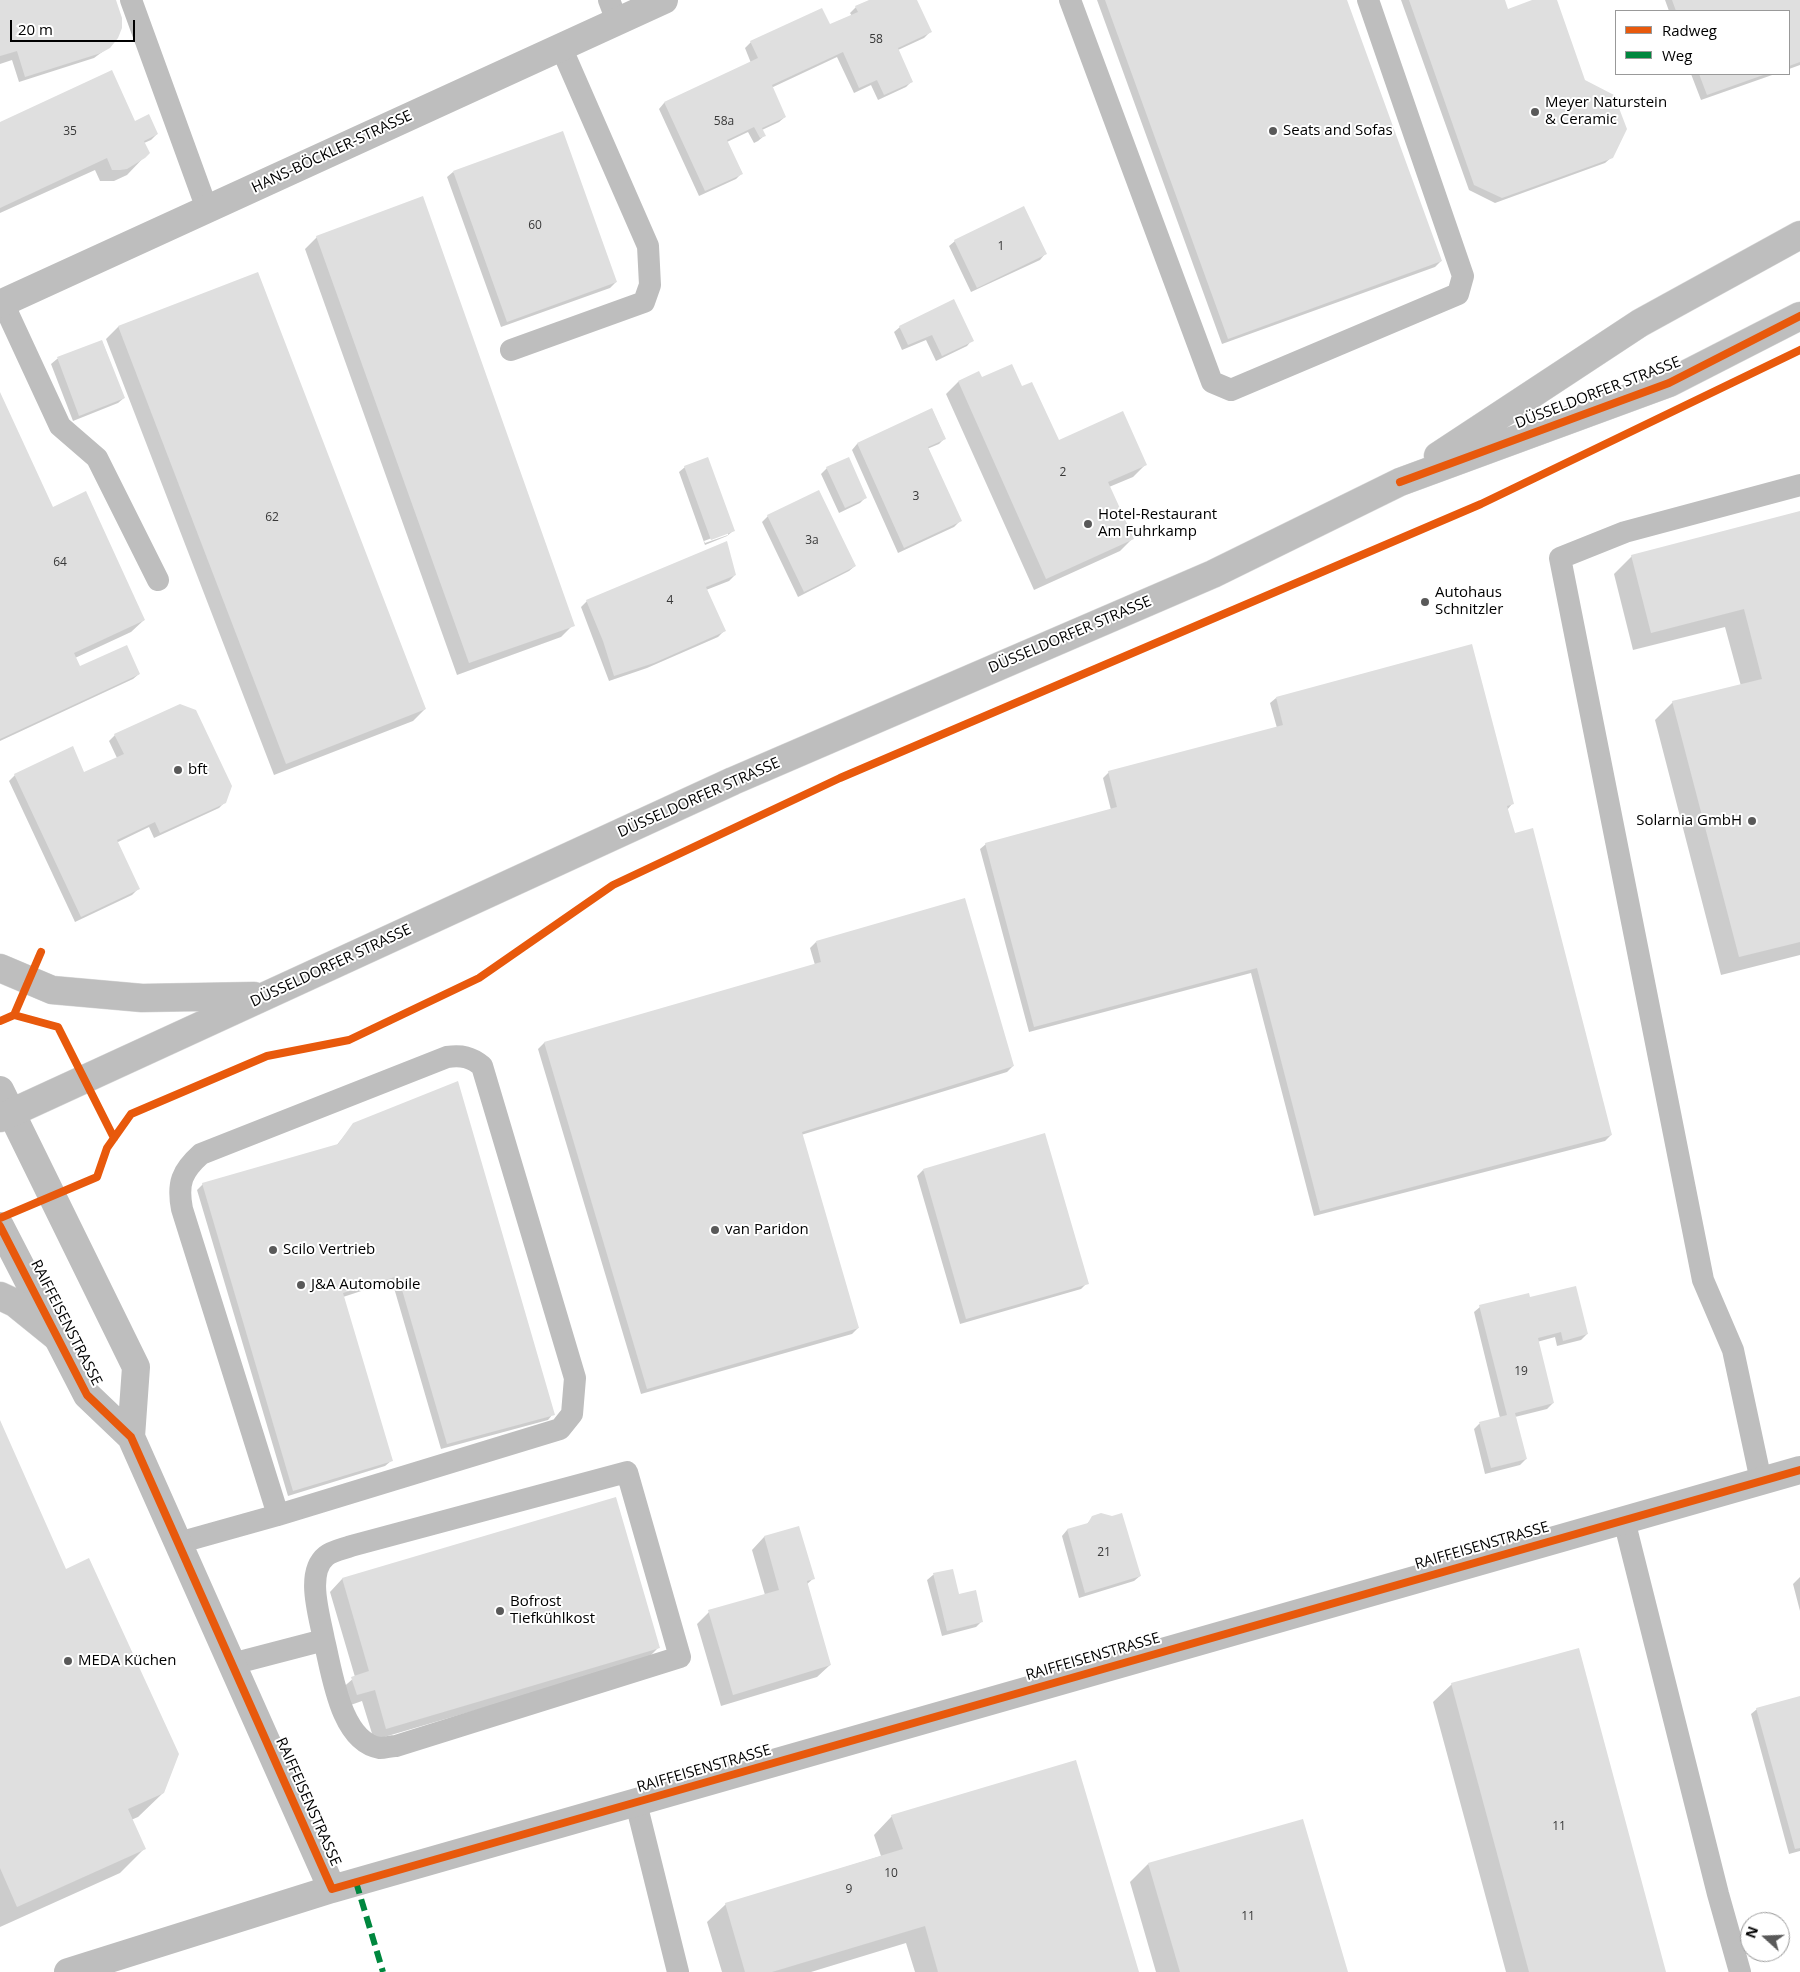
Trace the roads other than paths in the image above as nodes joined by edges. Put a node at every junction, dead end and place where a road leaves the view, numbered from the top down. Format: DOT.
graph roads {
  1 [pos="131,0"];
  2 [pos="664,0"];
  3 [pos="1070,0"];
  4 [pos="1368,0"];
  5 [pos="613,11"];
  6 [pos="562,47"];
  7 [pos="207,209"];
  8 [pos="1800,234"];
  9 [pos="2,303"];
  10 [pos="1800,316"];
  11 [pos="511,350"];
  12 [pos="1400,482"];
  13 [pos="1800,485"];
  14 [pos="158,580"];
  15 [pos="0,968"];
  16 [pos="266,996"];
  17 [pos="4,1107"];
  18 [pos="0,1226"];
  19 [pos="0,1296"];
  20 [pos="57,1337"];
  21 [pos="130,1437"];
  22 [pos="1800,1470"];
  23 [pos="1761,1481"];
  24 [pos="278,1515"];
  25 [pos="1624,1520"];
  26 [pos="178,1543"];
  27 [pos="324,1640"];
  28 [pos="232,1664"];
  29 [pos="636,1802"];
  30 [pos="332,1889"];
  31 [pos="68,1972"];
  32 [pos="678,1972"];
  33 [pos="1740,1972"];
  1 -- 7 [label="lane"];
  2 -- 5 [label="street, HANS-BÖCKLER-STRASSE"];
  3 -- 4 [label="lane"];
  5 -- 6 [label="street, HANS-BÖCKLER-STRASSE"];
  6 -- 7 [label="street, HANS-BÖCKLER-STRASSE"];
  6 -- 11 [label="lane"];
  7 -- 9 [label="street, HANS-BÖCKLER-STRASSE"];
  8 -- 12 [label="street, DÜSSELDORFER STRASSE"];
  9 -- 14 [label="lane"];
  10 -- 12 [label="street, DÜSSELDORFER STRASSE"];
  12 -- 16 [label="street, DÜSSELDORFER STRASSE"];
  13 -- 23 [label="lane"];
  15 -- 16 [label="street"];
  16 -- 17 [label="street, DÜSSELDORFER STRASSE"];
  17 -- 21 [label="street, RAIFFEISENSTRASSE"];
  18 -- 20 [label="street, RAIFFEISENSTRASSE"];
  19 -- 20 [label="street"];
  20 -- 21 [label="street, RAIFFEISENSTRASSE"];
  21 -- 26 [label="street, RAIFFEISENSTRASSE"];
  22 -- 23 [label="street, RAIFFEISENSTRASSE"];
  23 -- 25 [label="street, RAIFFEISENSTRASSE"];
  24 -- 24 [label="lane"];
  24 -- 26 [label="lane"];
  25 -- 29 [label="street, RAIFFEISENSTRASSE"];
  25 -- 33 [label="lane"];
  26 -- 28 [label="street, RAIFFEISENSTRASSE"];
  27 -- 27 [label="lane"];
  27 -- 28 [label="lane"];
  28 -- 30 [label="street, RAIFFEISENSTRASSE"];
  29 -- 30 [label="street, RAIFFEISENSTRASSE"];
  29 -- 32 [label="lane"];
  30 -- 31 [label="street, RAIFFEISENSTRASSE"];
}
